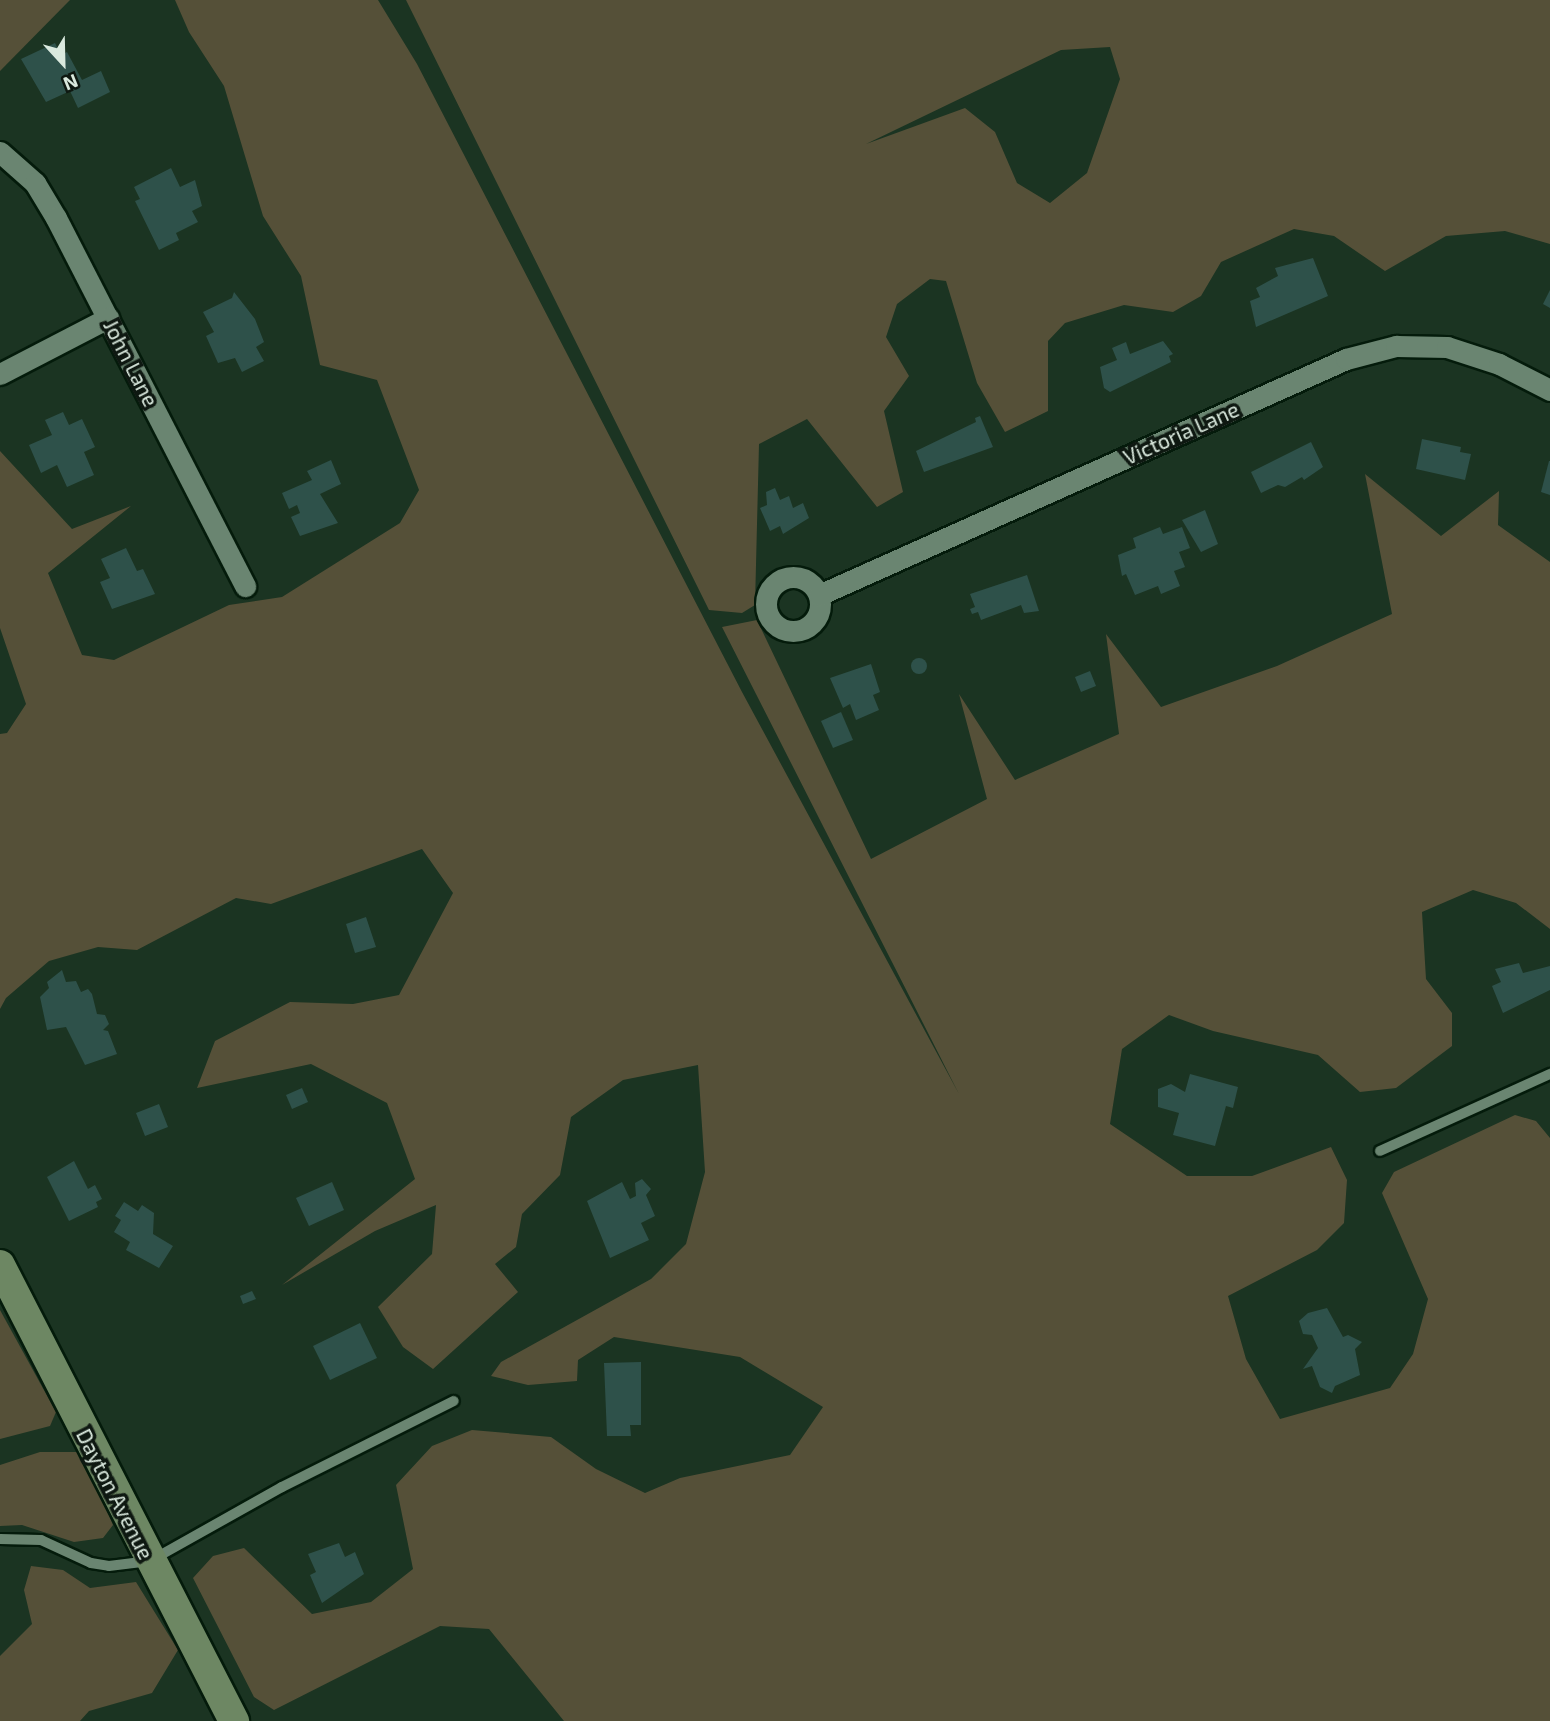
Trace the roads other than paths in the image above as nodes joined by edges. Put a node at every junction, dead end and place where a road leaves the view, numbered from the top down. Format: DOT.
graph roads {
  1 [pos="0,152"];
  2 [pos="108,318"];
  3 [pos="0,374"];
  4 [pos="1550,390"];
  5 [pos="245,586"];
  6 [pos="819,595"];
  7 [pos="1550,1074"];
  8 [pos="1380,1151"];
  9 [pos="0,1265"];
  10 [pos="454,1401"];
  11 [pos="0,1539"];
  12 [pos="150,1561"];
  13 [pos="234,1721"];
  1 -- 2 [label="street, John Lane"];
  2 -- 3 [label="street"];
  2 -- 5 [label="street, John Lane"];
  4 -- 6 [label="street, Victoria Lane"];
  7 -- 8 [label="lane"];
  9 -- 12 [label="street, Dayton Avenue"];
  10 -- 12 [label="lane"];
  11 -- 12 [label="lane"];
  12 -- 13 [label="street, Dayton Avenue"];
}
